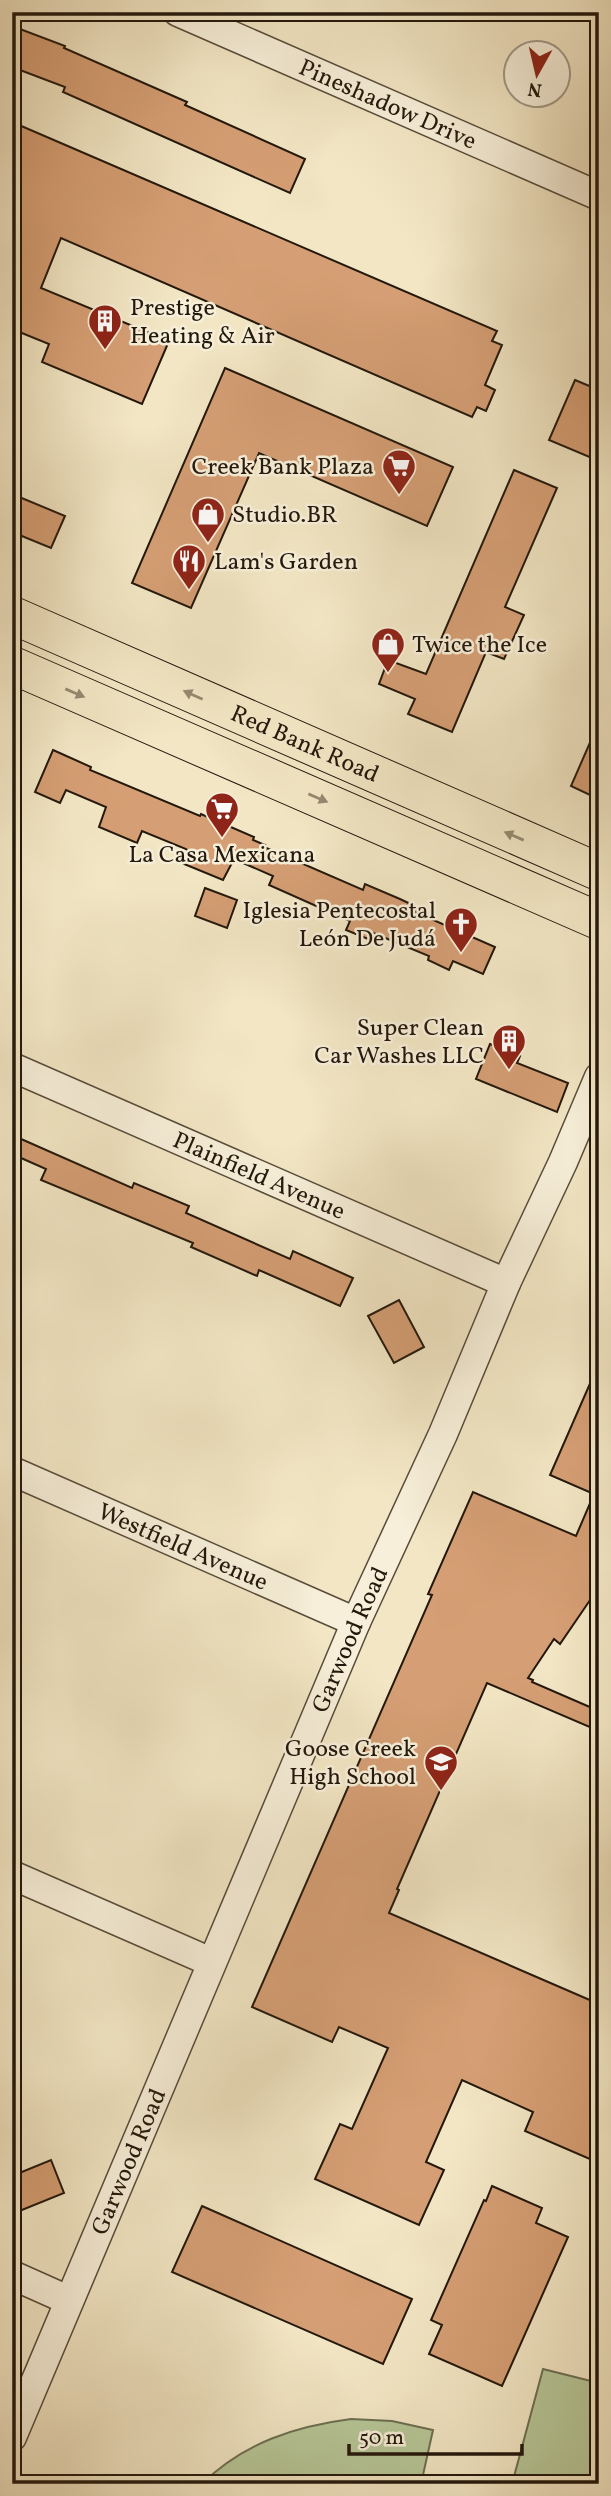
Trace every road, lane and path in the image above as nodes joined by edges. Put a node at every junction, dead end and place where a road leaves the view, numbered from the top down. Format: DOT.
graph roads {
  1 [pos="178,12"];
  2 [pos="599,196"];
  3 [pos="12,615"];
  4 [pos="12,665"];
  5 [pos="588,868"];
  6 [pos="503,879"];
  7 [pos="599,921"];
  8 [pos="12,1067"];
  9 [pos="599,1077"];
  10 [pos="506,1283"];
  11 [pos="12,1471"];
  12 [pos="356,1622"];
  13 [pos="12,1875"];
  14 [pos="211,1962"];
  15 [pos="12,2275"];
  16 [pos="68,2300"];
  17 [pos="12,2437"];
  1 -- 2 [label="street, Pineshadow Drive"];
  5 -- 3 [label="main road, Red Bank Road, one-way"];
  4 -- 6 [label="main road, Red Bank Road, one-way"];
  5 -- 6 [label="main road"];
  6 -- 7 [label="main road, Red Bank Road"];
  8 -- 10 [label="street, Plainfield Avenue"];
  9 -- 10 [label="street, Garwood Road"];
  10 -- 12 [label="street, Garwood Road"];
  11 -- 12 [label="street, Westfield Avenue"];
  12 -- 14 [label="street, Garwood Road"];
  13 -- 14 [label="street"];
  14 -- 16 [label="street, Garwood Road"];
  15 -- 16 [label="street"];
  16 -- 17 [label="street, Garwood Road"];
}
